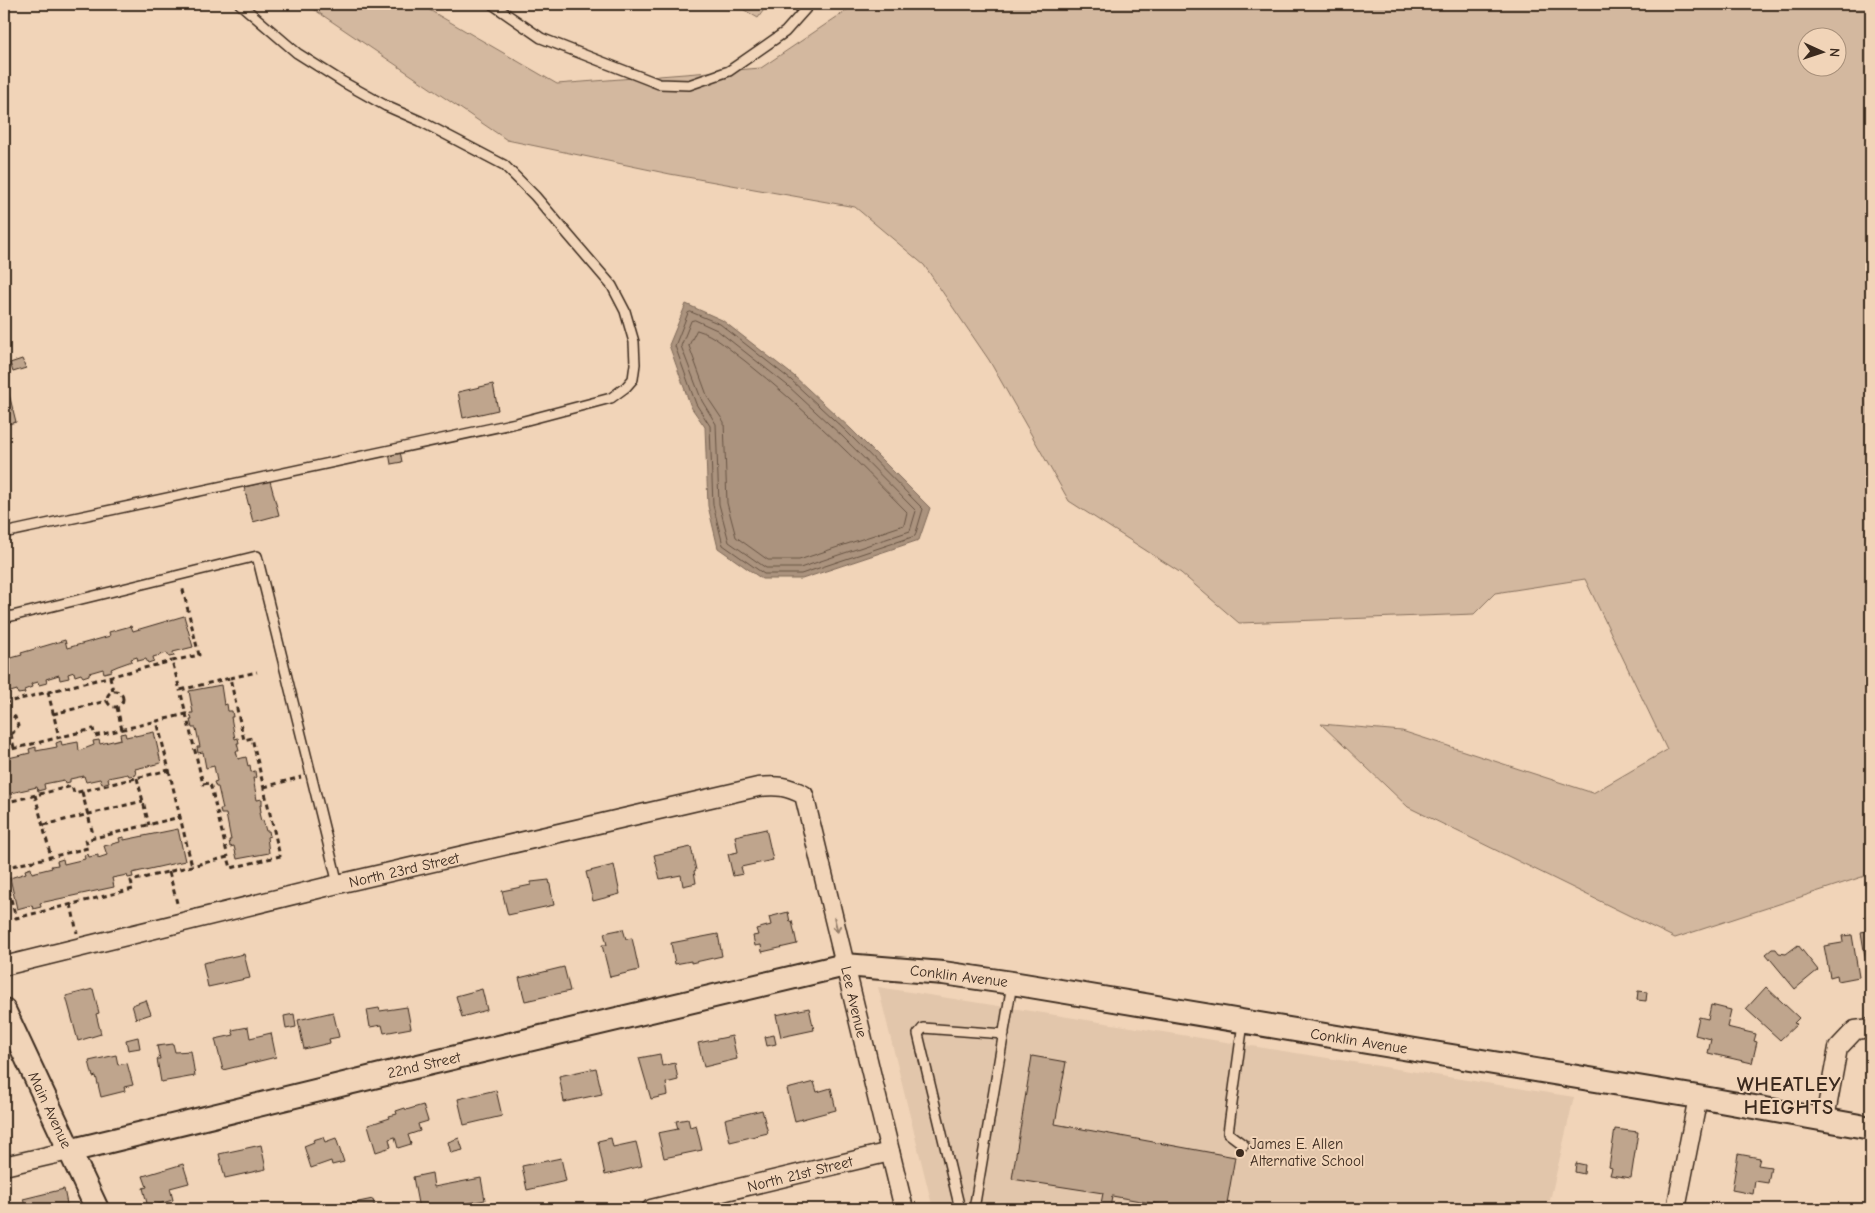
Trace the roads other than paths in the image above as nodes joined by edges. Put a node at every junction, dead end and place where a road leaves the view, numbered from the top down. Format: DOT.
graph roads {
  1 [pos="240,4"];
  2 [pos="492,4"];
  3 [pos="810,4"];
  4 [pos="4,533"];
  5 [pos="4,618"];
  6 [pos="804,795"];
  7 [pos="338,884"];
  8 [pos="846,965"];
  9 [pos="4,966"];
  10 [pos="1012,983"];
  11 [pos="4,1010"];
  12 [pos="1243,1022"];
  13 [pos="1871,1028"];
  14 [pos="1004,1034"];
  15 [pos="1698,1097"];
  16 [pos="1825,1118"];
  17 [pos="1871,1128"];
  18 [pos="1244,1145"];
  19 [pos="69,1151"];
  20 [pos="890,1152"];
  21 [pos="4,1166"];
  22 [pos="97,1209"];
  23 [pos="651,1209"];
  24 [pos="904,1209"];
  25 [pos="960,1209"];
  26 [pos="974,1209"];
  27 [pos="1676,1209"];
  1 -- 4 [label="lane"];
  2 -- 3 [label="lane"];
  5 -- 7 [label="lane"];
  6 -- 7 [label="street, North 23rd Street"];
  6 -- 8 [label="street, Lee Avenue, one-way"];
  7 -- 9 [label="street, North 23rd Street"];
  8 -- 10 [label="street, Conklin Avenue"];
  8 -- 19 [label="street, 22nd Street"];
  8 -- 20 [label="street, Lee Avenue"];
  10 -- 12 [label="street, Conklin Avenue"];
  10 -- 14 [label="lane"];
  11 -- 19 [label="street, Main Avenue"];
  12 -- 15 [label="street, Conklin Avenue"];
  12 -- 18 [label="lane"];
  13 -- 16 [label="street"];
  14 -- 25 [label="lane"];
  14 -- 26 [label="lane"];
  15 -- 16 [label="street, Conklin Avenue"];
  15 -- 27 [label="street"];
  16 -- 17 [label="street, Conklin Avenue"];
  19 -- 21 [label="street, 22nd Street"];
  19 -- 22 [label="street, Main Avenue"];
  20 -- 23 [label="street, North 21st Street"];
  20 -- 24 [label="street, Lee Avenue"];
}
